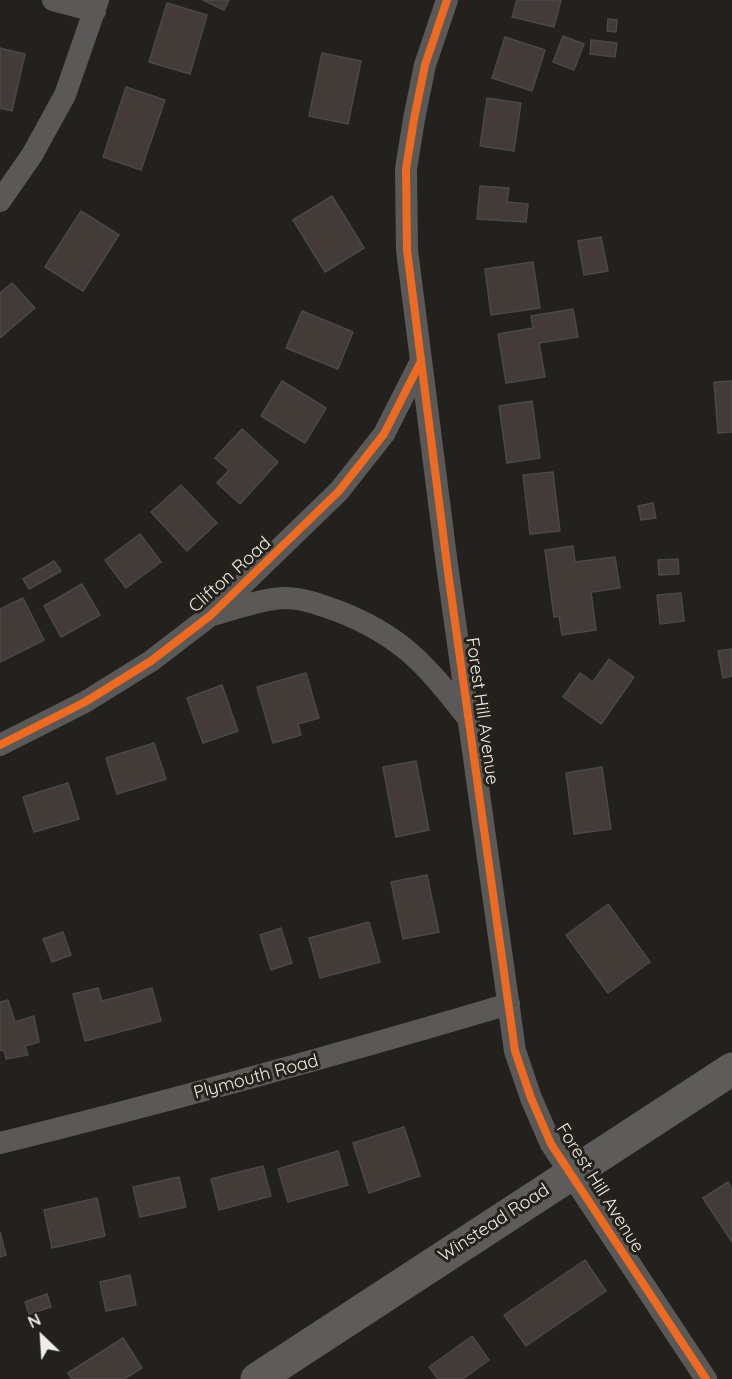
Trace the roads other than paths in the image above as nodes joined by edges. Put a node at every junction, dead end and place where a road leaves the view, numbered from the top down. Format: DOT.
graph roads {
  1 [pos="53,0"];
  2 [pos="447,0"];
  3 [pos="97,6"];
  4 [pos="0,201"];
  5 [pos="420,363"];
  6 [pos="211,615"];
  7 [pos="468,717"];
  8 [pos="0,745"];
  9 [pos="509,1004"];
  10 [pos="732,1069"];
  11 [pos="0,1143"];
  12 [pos="570,1173"];
  13 [pos="257,1379"];
  14 [pos="706,1379"];
  1 -- 3 [label="street"];
  2 -- 5 [label="street, Forest Hill Avenue"];
  3 -- 4 [label="street"];
  5 -- 6 [label="street, Clifton Road"];
  5 -- 7 [label="street, Forest Hill Avenue"];
  6 -- 7 [label="street"];
  6 -- 8 [label="street, Clifton Road"];
  7 -- 9 [label="street, Forest Hill Avenue"];
  9 -- 11 [label="street, Plymouth Road"];
  9 -- 12 [label="street, Forest Hill Avenue"];
  10 -- 12 [label="street, Winstead Road"];
  12 -- 13 [label="street, Winstead Road"];
  12 -- 14 [label="street, Forest Hill Avenue"];
}
